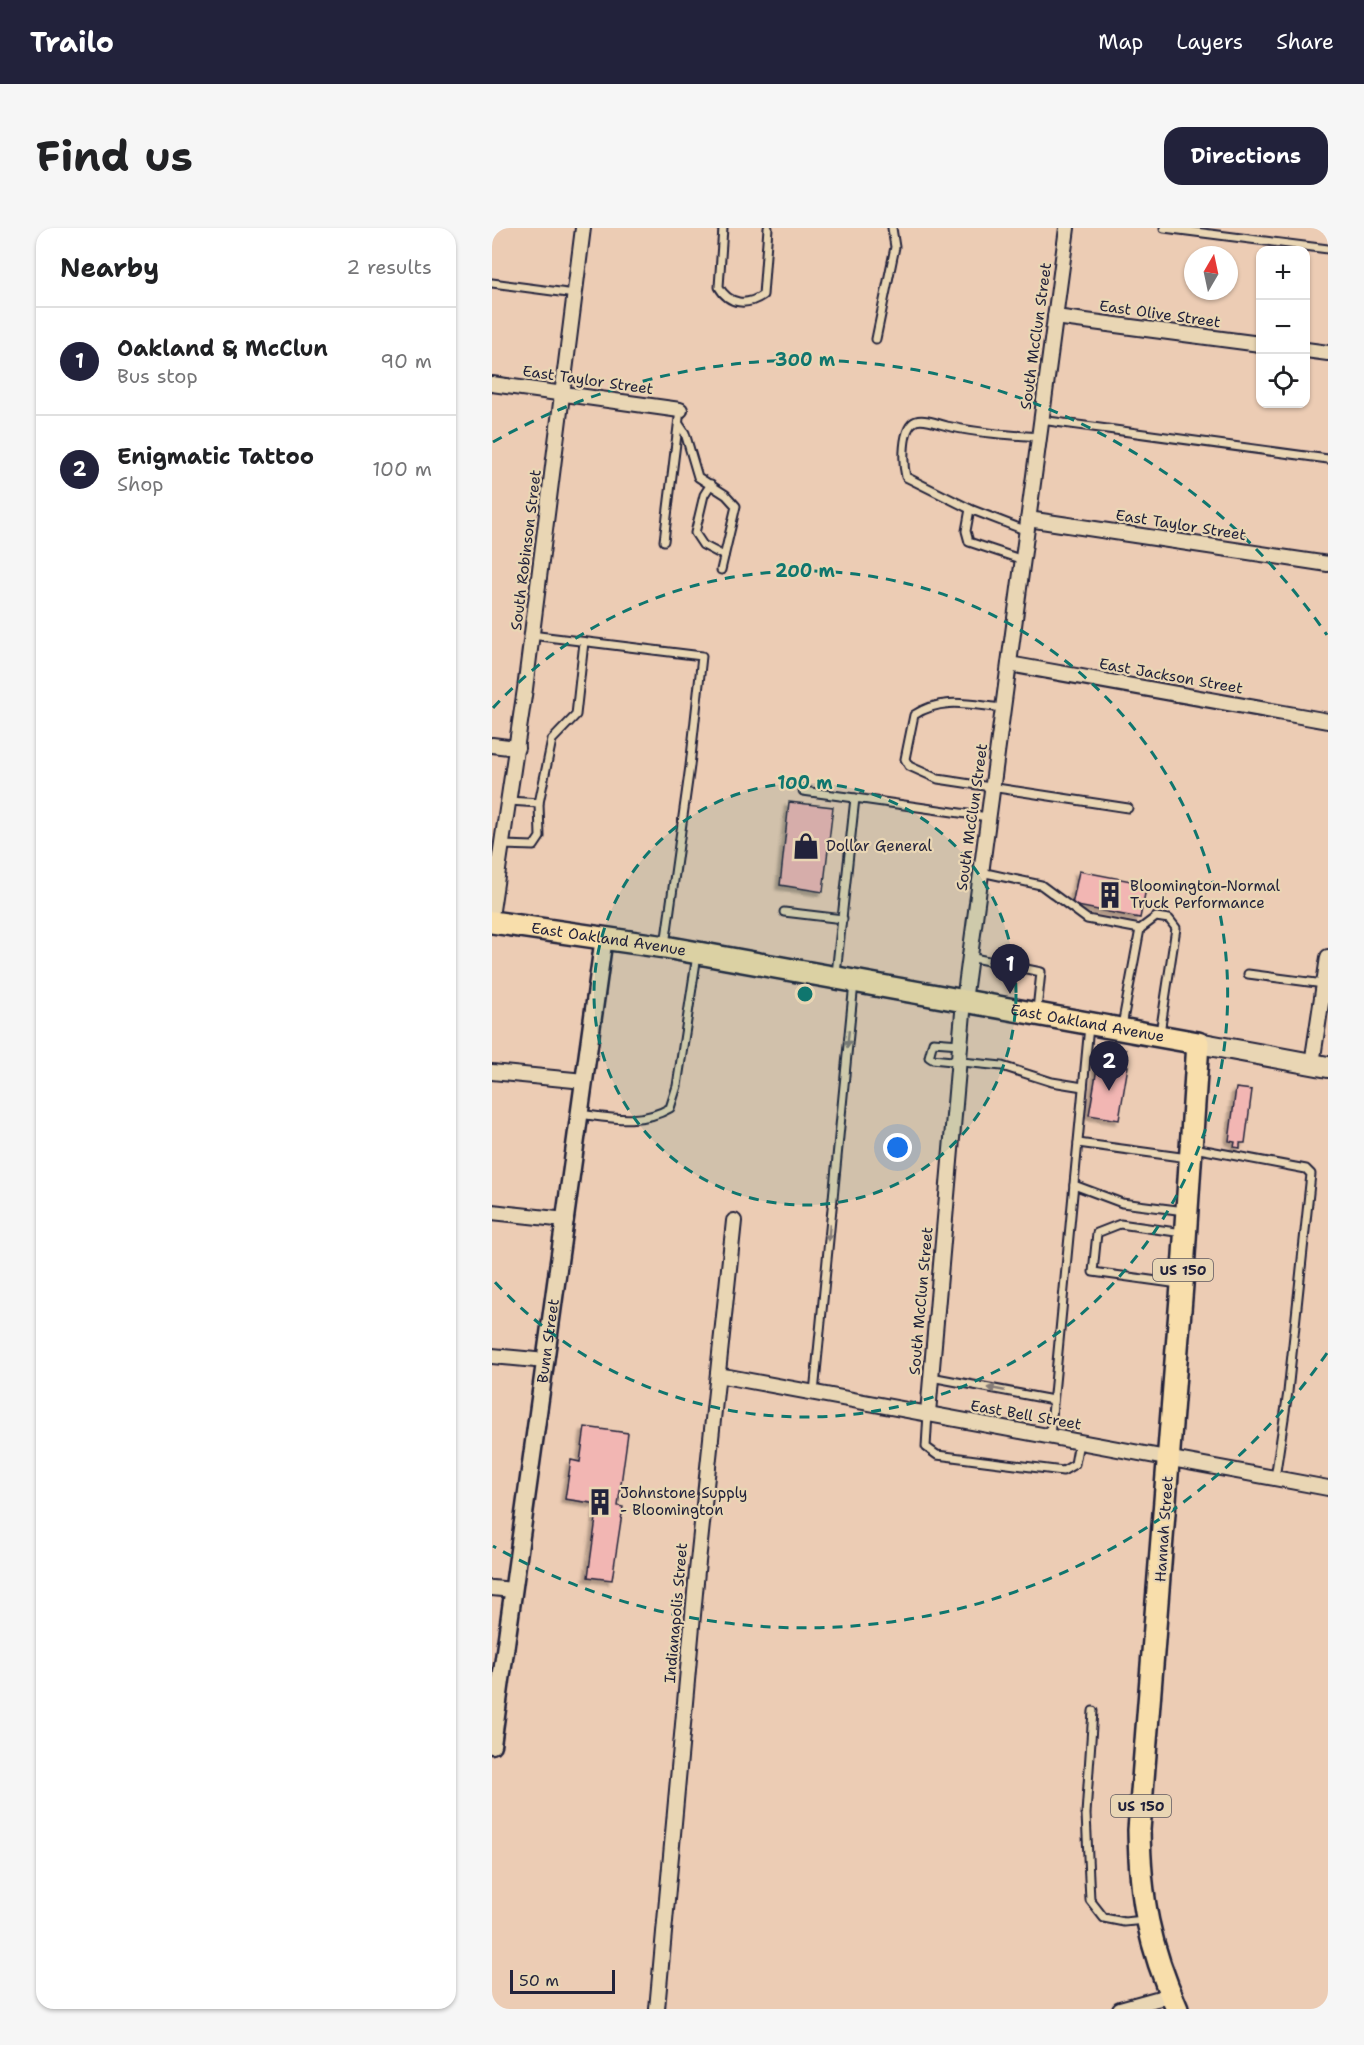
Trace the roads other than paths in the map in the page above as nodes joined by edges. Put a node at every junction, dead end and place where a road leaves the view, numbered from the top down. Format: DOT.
graph roads {
  1 [pos="583,228"];
  2 [pos="723,228"];
  3 [pos="768,228"];
  4 [pos="892,228"];
  5 [pos="1067,228"];
  6 [pos="1164,228"];
  7 [pos="1328,249"];
  8 [pos="492,283"];
  9 [pos="575,294"];
  10 [pos="1054,316"];
  11 [pos="876,339"];
  12 [pos="1256,343"];
  13 [pos="1310,351"];
  14 [pos="1328,353"];
  15 [pos="492,384"];
  16 [pos="563,393"];
  17 [pos="680,417"];
  18 [pos="1041,420"];
  19 [pos="1039,437"];
  20 [pos="1328,459"];
  21 [pos="711,484"];
  22 [pos="970,509"];
  23 [pos="1028,525"];
  24 [pos="664,541"];
  25 [pos="724,556"];
  26 [pos="1023,560"];
  27 [pos="1328,564"];
  28 [pos="721,570"];
  29 [pos="531,635"];
  30 [pos="584,642"];
  31 [pos="1009,664"];
  32 [pos="1003,708"];
  33 [pos="1328,721"];
  34 [pos="492,745"];
  35 [pos="517,748"];
  36 [pos="993,787"];
  37 [pos="803,791"];
  38 [pos="855,798"];
  39 [pos="509,801"];
  40 [pos="539,803"];
  41 [pos="1128,808"];
  42 [pos="988,818"];
  43 [pos="499,850"];
  44 [pos="981,872"];
  45 [pos="492,910"];
  46 [pos="784,912"];
  47 [pos="843,919"];
  48 [pos="492,922"];
  49 [pos="1140,929"];
  50 [pos="604,938"];
  51 [pos="665,947"];
  52 [pos="697,953"];
  53 [pos="969,957"];
  54 [pos="1328,957"];
  55 [pos="1248,974"];
  56 [pos="845,979"];
  57 [pos="1324,984"];
  58 [pos="964,1000"];
  59 [pos="1036,1013"];
  60 [pos="1090,1023"];
  61 [pos="1122,1029"];
  62 [pos="1160,1035"];
  63 [pos="1198,1043"];
  64 [pos="960,1044"];
  65 [pos="958,1062"];
  66 [pos="1320,1066"];
  67 [pos="492,1072"];
  68 [pos="584,1082"];
  69 [pos="1083,1087"];
  70 [pos="579,1114"];
  71 [pos="1078,1143"];
  72 [pos="1191,1153"];
  73 [pos="1074,1185"];
  74 [pos="492,1212"];
  75 [pos="1187,1212"];
  76 [pos="566,1220"];
  77 [pos="734,1221"];
  78 [pos="1186,1233"];
  79 [pos="1182,1285"];
  80 [pos="492,1356"];
  81 [pos="546,1361"];
  82 [pos="718,1375"];
  83 [pos="931,1377"];
  84 [pos="814,1393"];
  85 [pos="1053,1400"];
  86 [pos="928,1413"];
  87 [pos="1050,1436"];
  88 [pos="1079,1441"];
  89 [pos="1169,1457"];
  90 [pos="1275,1478"];
  91 [pos="1328,1488"];
  92 [pos="492,1588"];
  93 [pos="513,1590"];
  94 [pos="495,1708"];
  95 [pos="1093,1712"];
  96 [pos="492,1744"];
  97 [pos="1148,1920"];
  98 [pos="1174,2002"];
  99 [pos="657,2009"];
  100 [pos="1120,2009"];
  1 -- 9 [label="street, South Robinson Street"];
  2 -- 3 [label="lane"];
  4 -- 11 [label="lane"];
  5 -- 10 [label="street, South McClun Street"];
  6 -- 7 [label="lane"];
  8 -- 9 [label="lane"];
  9 -- 16 [label="street, South Robinson Street"];
  10 -- 12 [label="street, East Olive Street"];
  10 -- 18 [label="street, South McClun Street"];
  13 -- 14 [label="street"];
  15 -- 16 [label="street, East Taylor Street"];
  16 -- 17 [label="street, East Taylor Street"];
  16 -- 29 [label="street, South Robinson Street"];
  17 -- 21 [label="lane"];
  17 -- 24 [label="lane"];
  18 -- 19 [label="street, South McClun Street"];
  18 -- 20 [label="lane"];
  19 -- 22 [label="lane"];
  19 -- 23 [label="street, South McClun Street"];
  21 -- 25 [label="lane"];
  21 -- 25 [label="lane"];
  22 -- 23 [label="lane"];
  22 -- 26 [label="lane"];
  23 -- 26 [label="street, South McClun Street"];
  23 -- 27 [label="street, East Taylor Street"];
  25 -- 28 [label="lane"];
  26 -- 31 [label="street, South McClun Street"];
  29 -- 30 [label="lane"];
  29 -- 35 [label="street, South Robinson Street"];
  30 -- 40 [label="lane"];
  30 -- 51 [label="lane"];
  31 -- 32 [label="street, South McClun Street"];
  31 -- 33 [label="street, East Jackson Street"];
  32 -- 36 [label="street, South McClun Street"];
  32 -- 36 [label="lane"];
  34 -- 35 [label="street"];
  35 -- 39 [label="street, South Robinson Street"];
  36 -- 41 [label="lane"];
  36 -- 42 [label="street, South McClun Street"];
  37 -- 38 [label="lane"];
  38 -- 42 [label="lane"];
  38 -- 47 [label="lane"];
  39 -- 40 [label="lane"];
  39 -- 43 [label="street, South Robinson Street"];
  40 -- 43 [label="lane"];
  42 -- 44 [label="street, South McClun Street"];
  43 -- 45 [label="street, South Robinson Street"];
  44 -- 49 [label="lane"];
  44 -- 53 [label="street, South McClun Street"];
  46 -- 47 [label="lane"];
  47 -- 56 [label="lane"];
  48 -- 50 [label="main road, East Oakland Avenue"];
  49 -- 61 [label="lane"];
  49 -- 62 [label="lane"];
  50 -- 51 [label="main road, East Oakland Avenue"];
  50 -- 68 [label="street, Bunn Street"];
  51 -- 52 [label="main road, East Oakland Avenue"];
  52 -- 56 [label="main road, East Oakland Avenue"];
  52 -- 70 [label="lane"];
  53 -- 58 [label="street, South McClun Street"];
  53 -- 59 [label="lane"];
  54 -- 57 [label="street"];
  55 -- 57 [label="lane"];
  56 -- 58 [label="main road, East Oakland Avenue"];
  56 -- 84 [label="lane, one-way"];
  57 -- 66 [label="street"];
  58 -- 59 [label="main road, East Oakland Avenue"];
  58 -- 64 [label="street, South McClun Street"];
  59 -- 60 [label="main road, East Oakland Avenue"];
  60 -- 61 [label="main road, East Oakland Avenue"];
  60 -- 69 [label="lane"];
  61 -- 62 [label="main road, East Oakland Avenue"];
  62 -- 63 [label="main road, East Oakland Avenue"];
  63 -- 66 [label="main road, East Oakland Avenue"];
  63 -- 72 [label="main road, Hannah Street / US 150"];
  64 -- 65 [label="street, South McClun Street"];
  64 -- 65 [label="lane"];
  65 -- 69 [label="lane"];
  65 -- 83 [label="street, South McClun Street"];
  67 -- 68 [label="street"];
  68 -- 70 [label="street, Bunn Street"];
  69 -- 71 [label="lane"];
  70 -- 76 [label="street, Bunn Street"];
  71 -- 72 [label="lane"];
  71 -- 73 [label="lane"];
  72 -- 75 [label="main road, Hannah Street / US 150"];
  72 -- 90 [label="lane"];
  73 -- 75 [label="lane"];
  73 -- 85 [label="lane"];
  74 -- 76 [label="street"];
  75 -- 78 [label="main road, Hannah Street / US 150"];
  76 -- 81 [label="street, Bunn Street"];
  77 -- 82 [label="street, Indianapolis Street"];
  78 -- 79 [label="main road, Hannah Street / US 150"];
  78 -- 79 [label="lane"];
  79 -- 89 [label="main road, Hannah Street / US 150"];
  80 -- 81 [label="street"];
  81 -- 93 [label="street, Bunn Street"];
  82 -- 84 [label="street, East Bell Street"];
  82 -- 99 [label="street, Indianapolis Street"];
  85 -- 83 [label="lane, one-way"];
  83 -- 86 [label="street, South McClun Street"];
  84 -- 86 [label="street, East Bell Street"];
  85 -- 87 [label="lane"];
  86 -- 87 [label="street, East Bell Street"];
  86 -- 88 [label="lane"];
  87 -- 88 [label="street, East Bell Street"];
  88 -- 89 [label="street, East Bell Street"];
  89 -- 90 [label="street, East Bell Street"];
  89 -- 97 [label="main road, Hannah Street / US 150"];
  90 -- 91 [label="street, East Bell Street"];
  92 -- 93 [label="street"];
  93 -- 94 [label="street, Bunn Street"];
  94 -- 96 [label="street, Bunn Street"];
  95 -- 97 [label="lane"];
  97 -- 98 [label="main road, Hannah Street / US 150"];
  98 -- 100 [label="street"];
}
